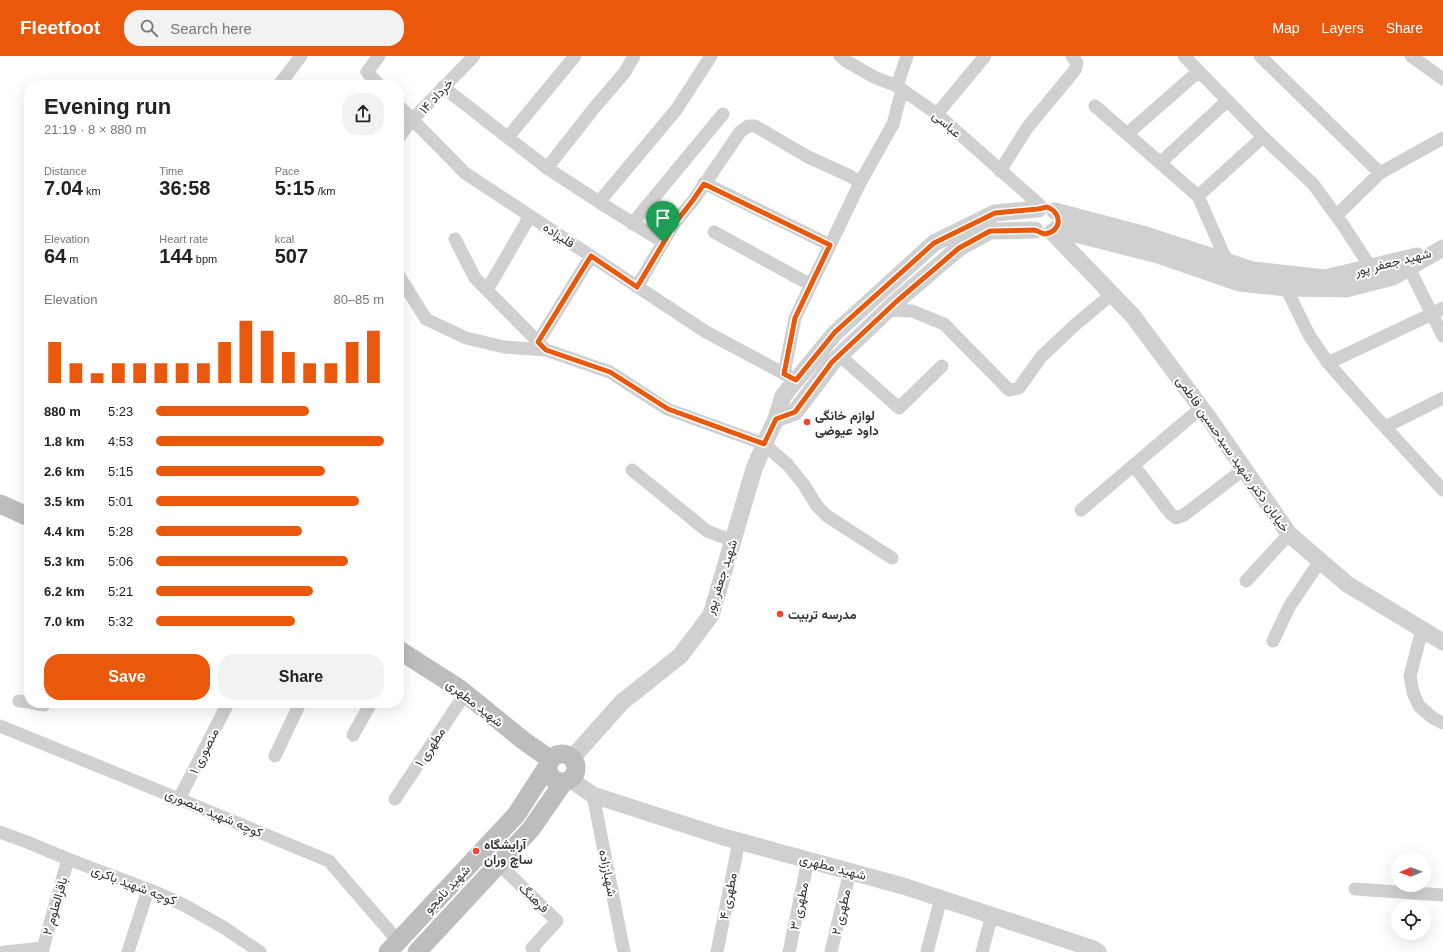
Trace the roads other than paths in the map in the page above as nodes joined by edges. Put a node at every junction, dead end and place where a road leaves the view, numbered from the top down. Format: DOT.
graph roads {
  1 [pos="301,56"];
  2 [pos="379,56"];
  3 [pos="474,56"];
  4 [pos="575,56"];
  5 [pos="634,56"];
  6 [pos="711,56"];
  7 [pos="907,56"];
  8 [pos="985,56"];
  9 [pos="1072,56"];
  10 [pos="1184,56"];
  11 [pos="1260,56"];
  12 [pos="1411,56"];
  13 [pos="845,58"];
  14 [pos="1199,71"];
  15 [pos="1443,79"];
  16 [pos="283,80"];
  17 [pos="374,80"];
  18 [pos="443,87"];
  19 [pos="900,88"];
  20 [pos="1228,101"];
  21 [pos="1095,106"];
  22 [pos="404,111"];
  23 [pos="723,114"];
  24 [pos="937,114"];
  25 [pos="412,120"];
  26 [pos="404,130"];
  27 [pos="1127,134"];
  28 [pos="508,137"];
  29 [pos="1264,137"];
  30 [pos="1443,138"];
  31 [pos="1160,163"];
  32 [pos="547,168"];
  33 [pos="1000,171"];
  34 [pos="1380,174"];
  35 [pos="704,184"];
  36 [pos="860,184"];
  37 [pos="1198,196"];
  38 [pos="599,202"];
  39 [pos="1045,209"];
  40 [pos="530,216"];
  41 [pos="1336,216"];
  42 [pos="632,224"];
  43 [pos="1035,230"];
  44 [pos="1054,230"];
  45 [pos="714,232"];
  46 [pos="454,239"];
  47 [pos="663,242"];
  48 [pos="830,245"];
  49 [pos="1441,250"];
  50 [pos="591,256"];
  51 [pos="1227,262"];
  52 [pos="1371,268"];
  53 [pos="1409,268"];
  54 [pos="404,284"];
  55 [pos="811,285"];
  56 [pos="637,287"];
  57 [pos="1286,288"];
  58 [pos="486,290"];
  59 [pos="1112,294"];
  60 [pos="887,310"];
  61 [pos="1438,311"];
  62 [pos="1443,336"];
  63 [pos="542,346"];
  64 [pos="839,356"];
  65 [pos="1328,363"];
  66 [pos="942,366"];
  67 [pos="790,377"];
  68 [pos="1443,398"];
  69 [pos="1201,408"];
  70 [pos="776,419"];
  71 [pos="1385,427"];
  72 [pos="764,444"];
  73 [pos="1134,466"];
  74 [pos="1244,468"];
  75 [pos="632,470"];
  76 [pos="1443,490"];
  77 [pos="0,504"];
  78 [pos="1081,510"];
  79 [pos="24,515"];
  80 [pos="1289,534"];
  81 [pos="733,541"];
  82 [pos="892,558"];
  83 [pos="1320,561"];
  84 [pos="1246,580"];
  85 [pos="1422,630"];
  86 [pos="1273,641"];
  87 [pos="1443,642"];
  88 [pos="404,654"];
  89 [pos="465,694"];
  90 [pos="225,708"];
  91 [pos="298,708"];
  92 [pos="368,708"];
  93 [pos="1443,723"];
  94 [pos="0,726"];
  95 [pos="353,735"];
  96 [pos="275,756"];
  97 [pos="572,758"];
  98 [pos="549,763"];
  99 [pos="567,781"];
  100 [pos="593,795"];
  101 [pos="179,799"];
  102 [pos="395,799"];
  103 [pos="0,832"];
  104 [pos="739,841"];
  105 [pos="68,860"];
  106 [pos="808,860"];
  107 [pos="499,864"];
  108 [pos="850,871"];
  109 [pos="148,890"];
  110 [pos="1355,890"];
  111 [pos="1443,895"];
  112 [pos="941,898"];
  113 [pos="992,915"];
  114 [pos="393,947"];
  115 [pos="43,950"];
  116 [pos="4,952"];
  117 [pos="128,952"];
  118 [pos="260,952"];
  119 [pos="417,952"];
  120 [pos="534,952"];
  121 [pos="624,952"];
  122 [pos="717,952"];
  123 [pos="789,952"];
  124 [pos="831,952"];
  125 [pos="928,952"];
  126 [pos="982,952"];
  127 [pos="1098,952"];
  1 -- 16 [label="street"];
  2 -- 17 [label="street"];
  3 -- 18 [label="street, ۱۴ خرداد"];
  4 -- 28 [label="street"];
  5 -- 32 [label="street"];
  6 -- 38 [label="street"];
  7 -- 19 [label="street"];
  8 -- 24 [label="street"];
  9 -- 33 [label="street"];
  10 -- 14 [label="street"];
  11 -- 34 [label="street"];
  12 -- 15 [label="street"];
  13 -- 19 [label="street, عباسی"];
  14 -- 20 [label="street"];
  14 -- 27 [label="street"];
  18 -- 25 [label="street, ۱۴ خرداد"];
  18 -- 28 [label="street"];
  19 -- 24 [label="street, عباسی"];
  19 -- 36 [label="street"];
  20 -- 29 [label="street"];
  20 -- 31 [label="street"];
  21 -- 27 [label="street"];
  22 -- 25 [label="street, قلیزاده"];
  23 -- 42 [label="street"];
  24 -- 33 [label="street, عباسی"];
  25 -- 26 [label="street, ۱۴ خرداد"];
  25 -- 40 [label="street, قلیزاده"];
  27 -- 31 [label="street"];
  28 -- 32 [label="street"];
  29 -- 37 [label="street"];
  29 -- 41 [label="street"];
  30 -- 34 [label="street"];
  31 -- 37 [label="street"];
  32 -- 38 [label="street"];
  33 -- 39 [label="street, عباسی"];
  34 -- 41 [label="street"];
  35 -- 36 [label="street"];
  35 -- 47 [label="street"];
  35 -- 48 [label="street"];
  36 -- 48 [label="street"];
  37 -- 51 [label="street"];
  38 -- 42 [label="street"];
  39 -- 43 [label="street"];
  39 -- 44 [label="street"];
  39 -- 51 [label="street, شهید جعفر پور"];
  39 -- 67 [label="street, شهید جعفر پور"];
  40 -- 50 [label="street, قلیزاده"];
  40 -- 58 [label="street"];
  41 -- 52 [label="street"];
  42 -- 47 [label="street"];
  43 -- 44 [label="street"];
  43 -- 60 [label="street"];
  44 -- 57 [label="street, شهید جعفر پور"];
  44 -- 59 [label="street, خیابان دکتر شهید سیدحسین فاطمی"];
  45 -- 55 [label="street"];
  46 -- 58 [label="street"];
  47 -- 56 [label="street"];
  48 -- 55 [label="street"];
  49 -- 52 [label="street, شهید جعفر پور"];
  49 -- 53 [label="street, شهید جعفر پور"];
  50 -- 56 [label="street, قلیزاده"];
  50 -- 63 [label="street"];
  51 -- 52 [label="street, شهید جعفر پور"];
  53 -- 57 [label="street, شهید جعفر پور"];
  53 -- 61 [label="street"];
  54 -- 63 [label="street"];
  55 -- 67 [label="street"];
  56 -- 67 [label="street, قلیزاده"];
  57 -- 65 [label="street"];
  58 -- 63 [label="street"];
  59 -- 60 [label="street"];
  59 -- 69 [label="street, خیابان دکتر شهید سیدحسین فاطمی"];
  60 -- 64 [label="street"];
  61 -- 62 [label="street"];
  61 -- 65 [label="street"];
  63 -- 72 [label="street"];
  64 -- 66 [label="street"];
  64 -- 70 [label="street"];
  65 -- 71 [label="street"];
  67 -- 70 [label="street, شهید جعفر پور"];
  68 -- 71 [label="street"];
  69 -- 73 [label="street"];
  69 -- 74 [label="street, خیابان دکتر شهید سیدحسین فاطمی"];
  70 -- 72 [label="street, شهید جعفر پور"];
  71 -- 76 [label="street"];
  72 -- 81 [label="street, شهید جعفر پور"];
  72 -- 82 [label="street"];
  73 -- 74 [label="street"];
  73 -- 78 [label="street"];
  74 -- 80 [label="street, خیابان دکتر شهید سیدحسین فاطمی"];
  75 -- 81 [label="street"];
  77 -- 79 [label="main road"];
  80 -- 83 [label="street, خیابان دکتر شهید سیدحسین فاطمی"];
  80 -- 84 [label="street"];
  81 -- 97 [label="street, شهید جعفر پور"];
  83 -- 85 [label="street, خیابان دکتر شهید سیدحسین فاطمی"];
  83 -- 86 [label="street"];
  85 -- 87 [label="street, خیابان دکتر شهید سیدحسین فاطمی"];
  85 -- 93 [label="street"];
  88 -- 89 [label="main road, شهید مطهری"];
  89 -- 98 [label="main road, شهید مطهری"];
  89 -- 102 [label="street, مطهری ۱"];
  90 -- 101 [label="street, منصوری ۱"];
  91 -- 96 [label="street"];
  92 -- 95 [label="street"];
  94 -- 101 [label="street, کوچه شهید منصوری"];
  97 -- 98 [label="main road"];
  97 -- 99 [label="main road"];
  98 -- 99 [label="main road"];
  98 -- 114 [label="main road, شهید نامجو"];
  99 -- 100 [label="street, شهید مطهری"];
  99 -- 107 [label="main road, شهید نامجو"];
  100 -- 104 [label="street, شهید مطهری"];
  100 -- 121 [label="street, شهباززاده"];
  101 -- 114 [label="street, کوچه شهید منصوری"];
  103 -- 105 [label="street, کوچه شهید باکری"];
  104 -- 106 [label="street, شهید مطهری"];
  104 -- 122 [label="street, مطهری ۴"];
  105 -- 109 [label="street, کوچه شهید باکری"];
  105 -- 115 [label="street, باقرالعلوم ۲"];
  106 -- 108 [label="street, شهید مطهری"];
  106 -- 123 [label="street, مطهری ۳"];
  107 -- 119 [label="main road, شهید نامجو"];
  107 -- 120 [label="street, فرهنگ"];
  108 -- 112 [label="street, شهید مطهری"];
  108 -- 124 [label="street, مطهری ۲"];
  109 -- 117 [label="street"];
  109 -- 118 [label="street, کوچه شهید باکری"];
  110 -- 111 [label="street"];
  112 -- 113 [label="street, شهید مطهری"];
  112 -- 125 [label="street"];
  113 -- 126 [label="street"];
  113 -- 127 [label="street, شهید مطهری"];
  115 -- 116 [label="street"];
}
